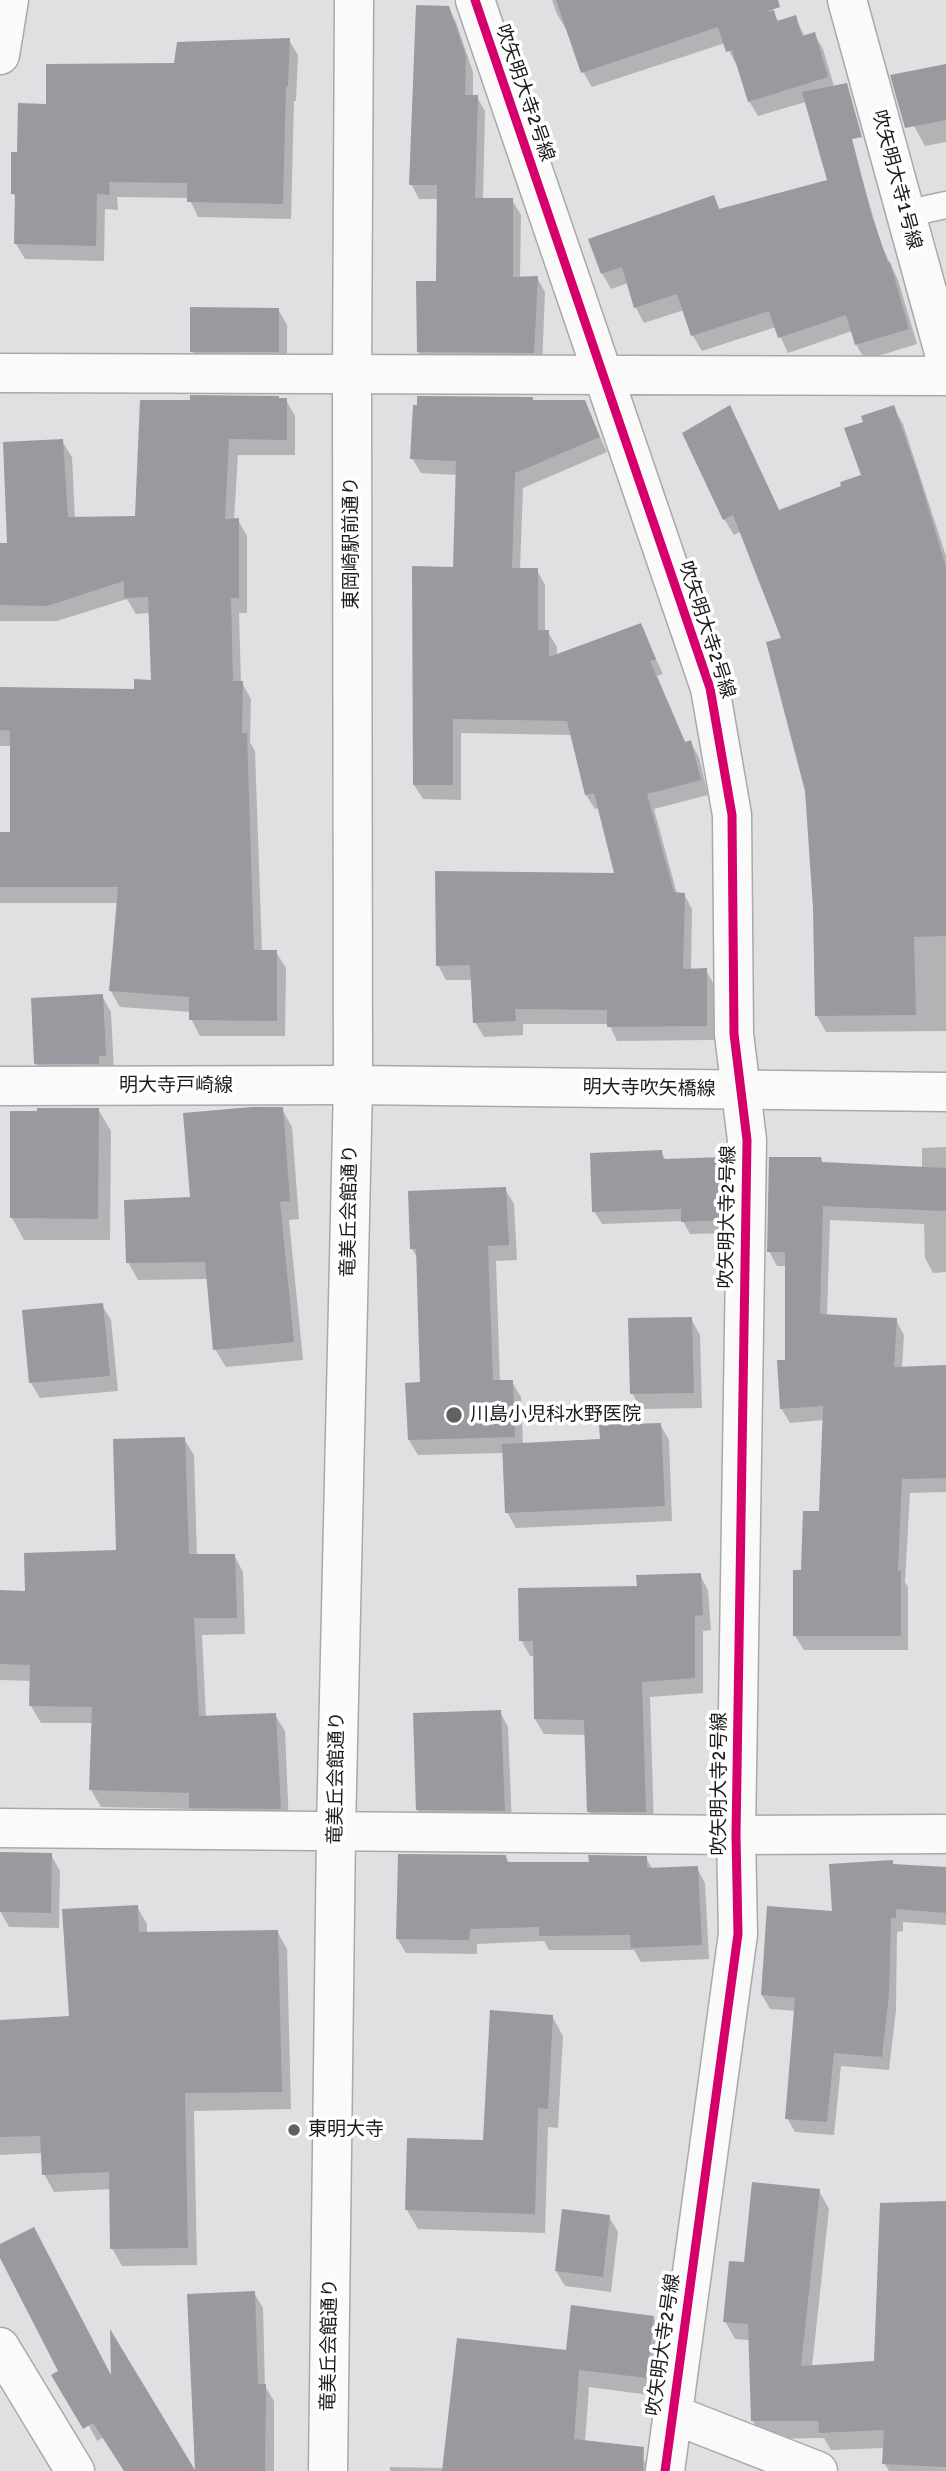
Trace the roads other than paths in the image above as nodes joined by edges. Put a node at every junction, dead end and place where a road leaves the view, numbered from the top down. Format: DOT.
graph roads {
  1 [pos="9,0"];
  2 [pos="354,0"];
  3 [pos="475,0"];
  4 [pos="847,0"];
  5 [pos="0,55"];
  6 [pos="946,205"];
  7 [pos="905,214"];
  8 [pos="946,360"];
  9 [pos="0,373"];
  10 [pos="352,373"];
  11 [pos="601,375"];
  12 [pos="946,376"];
  13 [pos="353,1085"];
  14 [pos="0,1086"];
  15 [pos="741,1090"];
  16 [pos="946,1093"];
  17 [pos="0,1828"];
  18 [pos="336,1830"];
  19 [pos="946,1834"];
  20 [pos="736,1835"];
  21 [pos="0,2347"];
  22 [pos="672,2414"];
  23 [pos="75,2471"];
  24 [pos="328,2471"];
  25 [pos="664,2471"];
  26 [pos="818,2471"];
  1 -- 5 [label="street"];
  2 -- 10 [label="street, 東岡崎駅前通り"];
  3 -- 11 [label="street, 吹矢明大寺2号線"];
  4 -- 7 [label="street, 吹矢明大寺1号線"];
  6 -- 7 [label="lane"];
  7 -- 8 [label="street, 吹矢明大寺1号線"];
  9 -- 10 [label="street"];
  10 -- 11 [label="street"];
  10 -- 13 [label="street, 東岡崎駅前通り"];
  11 -- 12 [label="street"];
  11 -- 15 [label="street, 吹矢明大寺2号線"];
  13 -- 14 [label="street, 明大寺戸崎線"];
  13 -- 15 [label="street, 明大寺吹矢橋線"];
  13 -- 18 [label="street, 竜美丘会館通り"];
  15 -- 16 [label="street, 明大寺吹矢橋線"];
  15 -- 20 [label="street, 吹矢明大寺2号線"];
  17 -- 18 [label="street"];
  18 -- 20 [label="street"];
  18 -- 24 [label="street, 竜美丘会館通り"];
  19 -- 20 [label="street"];
  20 -- 22 [label="street, 吹矢明大寺2号線"];
  21 -- 23 [label="street"];
  22 -- 25 [label="street, 吹矢明大寺2号線"];
  22 -- 26 [label="street"];
}
